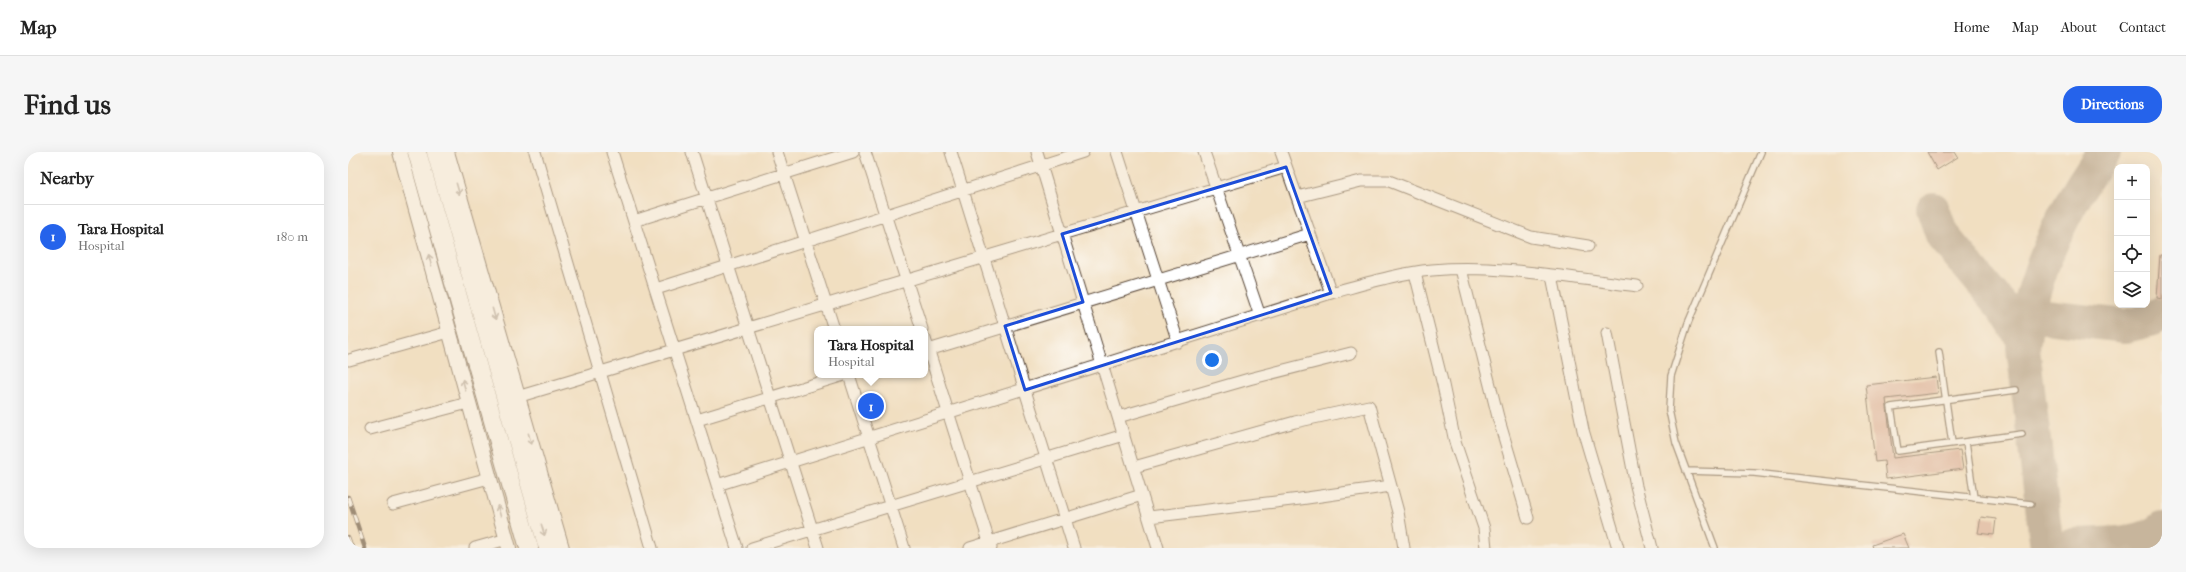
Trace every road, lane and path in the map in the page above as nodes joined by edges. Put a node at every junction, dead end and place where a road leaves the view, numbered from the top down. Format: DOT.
graph roads {
  1 [pos="400,152"];
  2 [pos="417,152"];
  3 [pos="436,152"];
  4 [pos="447,152"];
  5 [pos="535,152"];
  6 [pos="614,152"];
  7 [pos="692,152"];
  8 [pos="777,152"];
  9 [pos="853,152"];
  10 [pos="866,152"];
  11 [pos="951,152"];
  12 [pos="1037,152"];
  13 [pos="1083,152"];
  14 [pos="1117,152"];
  15 [pos="1204,152"];
  16 [pos="1280,152"];
  17 [pos="1761,152"];
  18 [pos="1041,165"];
  19 [pos="1286,167"];
  20 [pos="784,174"];
  21 [pos="1217,188"];
  22 [pos="963,190"];
  23 [pos="1297,197"];
  24 [pos="707,198"];
  25 [pos="1136,212"];
  26 [pos="885,215"];
  27 [pos="634,221"];
  28 [pos="1062,234"];
  29 [pos="1310,234"];
  30 [pos="806,240"];
  31 [pos="1588,246"];
  32 [pos="1240,255"];
  33 [pos="984,257"];
  34 [pos="728,266"];
  35 [pos="1462,269"];
  36 [pos="1415,273"];
  37 [pos="1552,276"];
  38 [pos="906,280"];
  39 [pos="1158,280"];
  40 [pos="1637,286"];
  41 [pos="656,289"];
  42 [pos="1331,293"];
  43 [pos="1083,302"];
  44 [pos="826,305"];
  45 [pos="1260,316"];
  46 [pos="833,326"];
  47 [pos="921,326"];
  48 [pos="1005,326"];
  49 [pos="748,328"];
  50 [pos="449,332"];
  51 [pos="1607,333"];
  52 [pos="1178,342"];
  53 [pos="928,345"];
  54 [pos="675,350"];
  55 [pos="928,352"];
  56 [pos="1940,352"];
  57 [pos="1351,353"];
  58 [pos="349,360"];
  59 [pos="1103,366"];
  60 [pos="601,372"];
  61 [pos="834,378"];
  62 [pos="850,378"];
  63 [pos="1025,390"];
  64 [pos="2016,390"];
  65 [pos="770,397"];
  66 [pos="511,398"];
  67 [pos="1946,399"];
  68 [pos="468,403"];
  69 [pos="949,413"];
  70 [pos="1118,417"];
  71 [pos="696,420"];
  72 [pos="370,429"];
  73 [pos="1124,434"];
  74 [pos="2022,434"];
  75 [pos="869,438"];
  76 [pos="1966,442"];
  77 [pos="1952,443"];
  78 [pos="1046,458"];
  79 [pos="791,462"];
  80 [pos="1134,467"];
  81 [pos="1686,471"];
  82 [pos="489,478"];
  83 [pos="970,481"];
  84 [pos="717,485"];
  85 [pos="1391,486"];
  86 [pos="1142,494"];
  87 [pos="1974,498"];
  88 [pos="393,504"];
  89 [pos="2032,504"];
  90 [pos="891,506"];
  91 [pos="1149,517"];
  92 [pos="1065,518"];
  93 [pos="1528,518"];
  94 [pos="812,530"];
  95 [pos="508,543"];
  96 [pos="990,545"];
  97 [pos="475,548"];
  98 [pos="529,548"];
  99 [pos="548,548"];
  100 [pos="562,548"];
  101 [pos="652,548"];
  102 [pos="737,548"];
  103 [pos="752,548"];
  104 [pos="818,548"];
  105 [pos="904,548"];
  106 [pos="970,548"];
  107 [pos="1074,548"];
  108 [pos="1158,548"];
  109 [pos="1404,548"];
  110 [pos="1486,548"];
  111 [pos="1618,548"];
  112 [pos="1652,548"];
  113 [pos="1715,548"];
  50 -- 1 [label="street, one-way"];
  2 -- 98 [label="highway"];
  3 -- 66 [label="highway"];
  4 -- 66 [label="street, one-way"];
  5 -- 60 [label="street"];
  6 -- 27 [label="street"];
  7 -- 24 [label="street"];
  8 -- 20 [label="street"];
  9 -- 20 [label="street"];
  10 -- 26 [label="street"];
  11 -- 22 [label="street"];
  12 -- 18 [label="street"];
  13 -- 18 [label="street"];
  14 -- 25 [label="street"];
  15 -- 21 [label="street"];
  16 -- 19 [label="street"];
  17 -- 81 [label="lane"];
  18 -- 22 [label="street"];
  18 -- 28 [label="street"];
  19 -- 21 [label="street"];
  19 -- 23 [label="street"];
  20 -- 24 [label="street"];
  20 -- 30 [label="street"];
  21 -- 25 [label="street"];
  21 -- 32 [label="street"];
  22 -- 26 [label="street"];
  22 -- 33 [label="street"];
  23 -- 29 [label="street"];
  23 -- 31 [label="street"];
  24 -- 27 [label="street"];
  24 -- 34 [label="street"];
  25 -- 28 [label="street"];
  25 -- 39 [label="street"];
  26 -- 30 [label="street"];
  26 -- 38 [label="street"];
  27 -- 41 [label="street"];
  28 -- 33 [label="street"];
  28 -- 43 [label="street"];
  29 -- 32 [label="street"];
  29 -- 42 [label="street"];
  30 -- 34 [label="street"];
  30 -- 44 [label="street"];
  32 -- 39 [label="street"];
  32 -- 45 [label="street"];
  33 -- 38 [label="street"];
  33 -- 48 [label="street"];
  34 -- 41 [label="street"];
  34 -- 49 [label="street"];
  35 -- 36 [label="street"];
  35 -- 37 [label="street"];
  35 -- 93 [label="street"];
  36 -- 42 [label="street"];
  36 -- 110 [label="street"];
  37 -- 40 [label="street"];
  37 -- 111 [label="street"];
  38 -- 44 [label="street"];
  38 -- 47 [label="street"];
  39 -- 43 [label="street"];
  39 -- 52 [label="street"];
  41 -- 54 [label="street"];
  42 -- 45 [label="street"];
  43 -- 48 [label="street"];
  43 -- 59 [label="street"];
  44 -- 46 [label="street"];
  44 -- 49 [label="street"];
  45 -- 52 [label="street"];
  48 -- 53 [label="street"];
  48 -- 63 [label="street"];
  49 -- 54 [label="street"];
  49 -- 65 [label="street"];
  50 -- 58 [label="street"];
  68 -- 50 [label="street, one-way"];
  51 -- 112 [label="street"];
  52 -- 59 [label="street"];
  54 -- 60 [label="street"];
  54 -- 71 [label="street"];
  55 -- 69 [label="street"];
  56 -- 67 [label="lane"];
  57 -- 70 [label="street"];
  59 -- 63 [label="street"];
  59 -- 70 [label="street"];
  60 -- 66 [label="street"];
  60 -- 101 [label="street"];
  61 -- 65 [label="street"];
  62 -- 75 [label="street"];
  63 -- 69 [label="street"];
  63 -- 78 [label="street"];
  64 -- 67 [label="lane"];
  65 -- 71 [label="street"];
  65 -- 79 [label="street"];
  66 -- 99 [label="highway, one-way"];
  66 -- 100 [label="street, one-way"];
  67 -- 77 [label="lane"];
  67 -- 77 [label="lane"];
  68 -- 72 [label="street"];
  68 -- 82 [label="street"];
  69 -- 75 [label="street"];
  69 -- 83 [label="street"];
  70 -- 73 [label="street"];
  71 -- 84 [label="street"];
  73 -- 78 [label="street"];
  73 -- 80 [label="street"];
  74 -- 76 [label="lane"];
  75 -- 79 [label="street"];
  75 -- 90 [label="street"];
  76 -- 77 [label="lane"];
  76 -- 87 [label="lane"];
  78 -- 83 [label="street"];
  78 -- 92 [label="street"];
  79 -- 84 [label="street"];
  79 -- 94 [label="street"];
  80 -- 85 [label="street"];
  80 -- 86 [label="street"];
  81 -- 87 [label="lane"];
  81 -- 113 [label="lane"];
  82 -- 88 [label="street"];
  95 -- 82 [label="street, one-way"];
  83 -- 90 [label="street"];
  83 -- 96 [label="street"];
  84 -- 102 [label="street"];
  85 -- 91 [label="street"];
  85 -- 109 [label="street"];
  86 -- 91 [label="street"];
  86 -- 92 [label="street"];
  87 -- 89 [label="lane"];
  90 -- 94 [label="street"];
  90 -- 105 [label="street"];
  91 -- 108 [label="street"];
  92 -- 96 [label="street"];
  92 -- 107 [label="street"];
  94 -- 103 [label="street"];
  94 -- 104 [label="street"];
  95 -- 97 [label="street"];
  96 -- 106 [label="street"];
}
